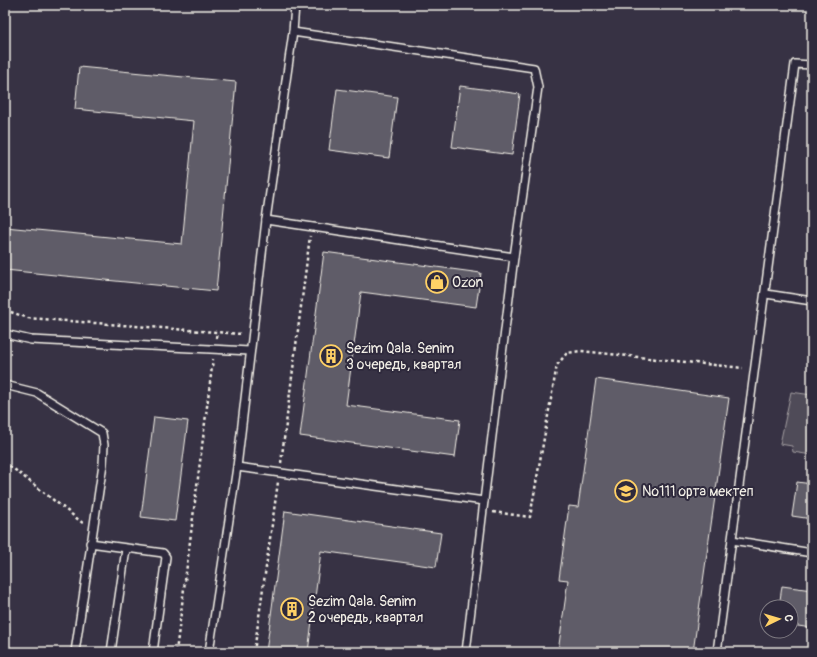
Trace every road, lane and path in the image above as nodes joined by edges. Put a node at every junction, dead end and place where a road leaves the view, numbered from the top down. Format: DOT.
graph roads {
  1 [pos="295,5"];
  2 [pos="293,32"];
  3 [pos="812,65"];
  4 [pos="266,220"];
  5 [pos="311,227"];
  6 [pos="514,257"];
  7 [pos="766,294"];
  8 [pos="812,300"];
  9 [pos="5,310"];
  10 [pos="217,332"];
  11 [pos="5,334"];
  12 [pos="252,335"];
  13 [pos="215,350"];
  14 [pos="250,351"];
  15 [pos="756,369"];
  16 [pos="5,385"];
  17 [pos="5,462"];
  18 [pos="237,468"];
  19 [pos="280,473"];
  20 [pos="484,501"];
  21 [pos="482,510"];
  22 [pos="92,531"];
  23 [pos="732,540"];
  24 [pos="90,543"];
  25 [pos="126,549"];
  26 [pos="812,553"];
  27 [pos="75,652"];
  28 [pos="111,652"];
  29 [pos="153,652"];
  30 [pos="176,652"];
  31 [pos="209,652"];
  32 [pos="254,652"];
  33 [pos="466,652"];
  34 [pos="717,652"];
  1 -- 2 [label="lane"];
  2 -- 4 [label="lane"];
  2 -- 6 [label="lane"];
  3 -- 7 [label="lane"];
  4 -- 5 [label="lane"];
  4 -- 12 [label="lane"];
  5 -- 6 [label="lane"];
  5 -- 19 [label="path"];
  6 -- 20 [label="lane"];
  7 -- 8 [label="lane"];
  7 -- 15 [label="lane"];
  9 -- 10 [label="path"];
  10 -- 12 [label="path"];
  10 -- 13 [label="path"];
  11 -- 13 [label="lane"];
  12 -- 14 [label="lane"];
  13 -- 14 [label="lane"];
  13 -- 30 [label="path"];
  14 -- 18 [label="lane"];
  15 -- 21 [label="path"];
  15 -- 23 [label="lane"];
  16 -- 22 [label="lane"];
  17 -- 22 [label="path"];
  18 -- 19 [label="lane"];
  18 -- 31 [label="lane"];
  19 -- 20 [label="lane"];
  19 -- 32 [label="path"];
  20 -- 21 [label="lane"];
  21 -- 33 [label="lane"];
  22 -- 24 [label="lane"];
  23 -- 26 [label="lane"];
  23 -- 34 [label="lane"];
  24 -- 25 [label="lane"];
  24 -- 27 [label="lane"];
  25 -- 28 [label="lane"];
  25 -- 29 [label="lane"];
}
